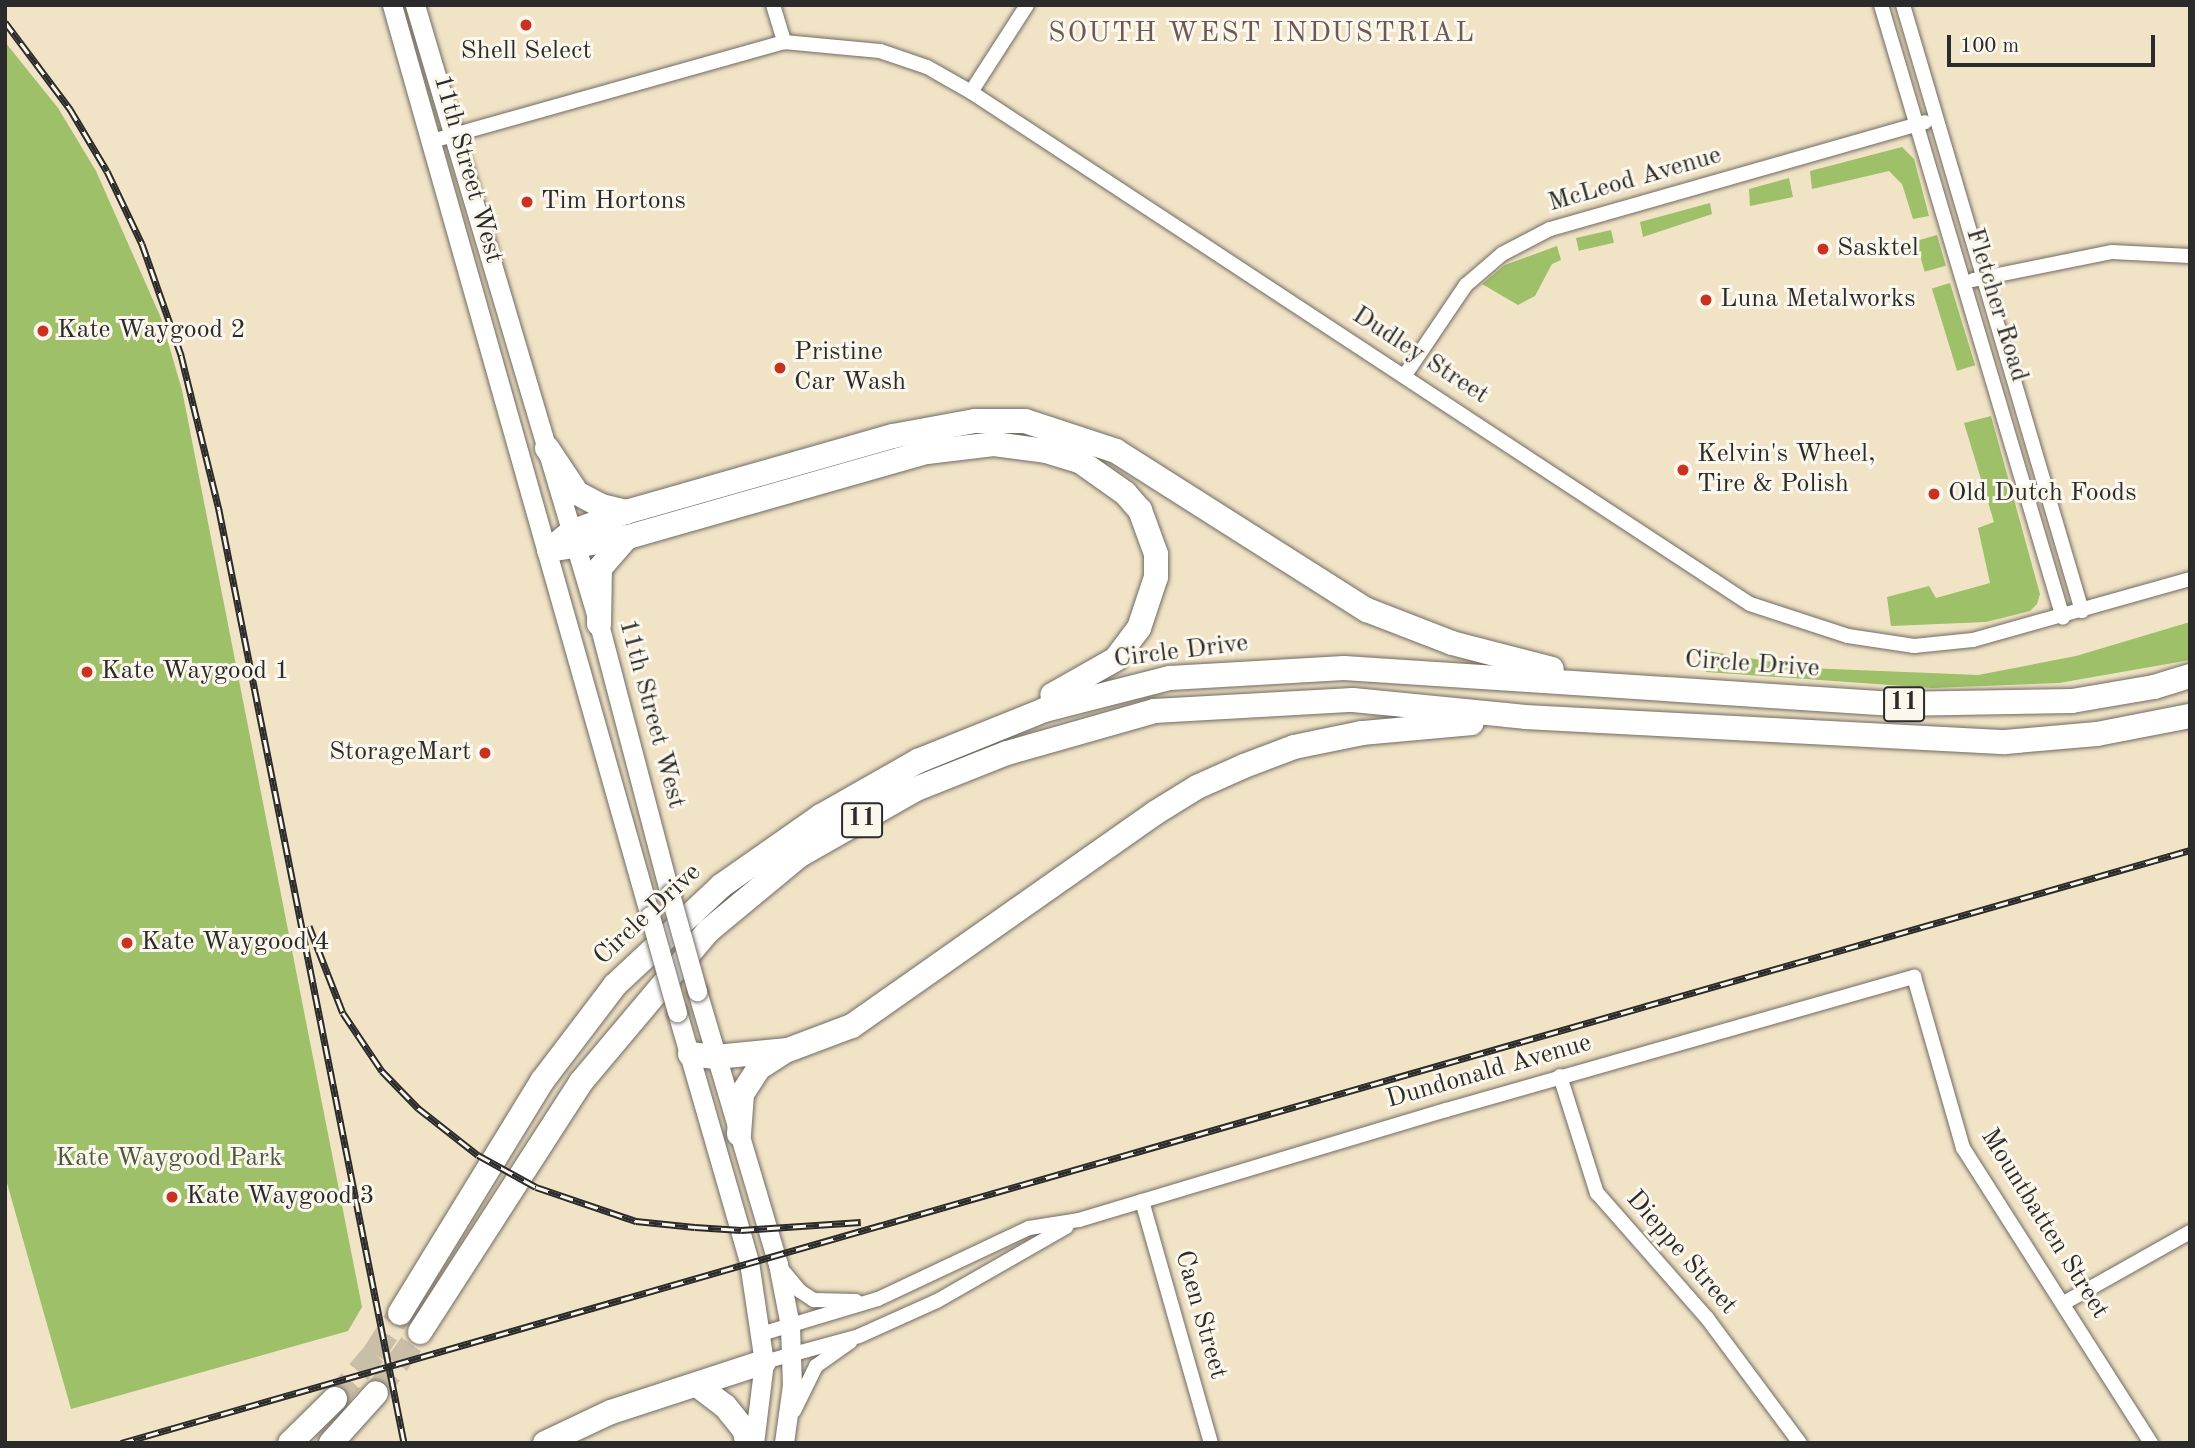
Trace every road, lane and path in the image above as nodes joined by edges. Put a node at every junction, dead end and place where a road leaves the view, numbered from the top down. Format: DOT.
graph roads {
  1 [pos="392,5"];
  2 [pos="415,5"];
  3 [pos="773,5"];
  4 [pos="1027,5"];
  5 [pos="1881,5"];
  6 [pos="1903,5"];
  7 [pos="784,42"];
  8 [pos="971,92"];
  9 [pos="1936,119"];
  10 [pos="1917,125"];
  11 [pos="456,134"];
  12 [pos="432,141"];
  13 [pos="2190,256"];
  14 [pos="1982,277"];
  15 [pos="1964,283"];
  16 [pos="1405,375"];
  17 [pos="547,448"];
  18 [pos="626,512"];
  19 [pos="628,537"];
  20 [pos="574,540"];
  21 [pos="549,550"];
  22 [pos="2190,579"];
  23 [pos="2082,611"];
  24 [pos="2063,618"];
  25 [pos="599,624"];
  26 [pos="2190,676"];
  27 [pos="1617,685"];
  28 [pos="2190,716"];
  29 [pos="1525,717"];
  30 [pos="958,744"];
  31 [pos="1913,977"];
  32 [pos="788,1050"];
  33 [pos="690,1054"];
  34 [pos="716,1057"];
  35 [pos="1560,1076"];
  36 [pos="739,1134"];
  37 [pos="1142,1201"];
  38 [pos="1079,1220"];
  39 [pos="2190,1232"];
  40 [pos="778,1264"];
  41 [pos="878,1299"];
  42 [pos="2064,1303"];
  43 [pos="400,1312"];
  44 [pos="790,1326"];
  45 [pos="420,1332"];
  46 [pos="761,1334"];
  47 [pos="859,1335"];
  48 [pos="793,1352"];
  49 [pos="764,1362"];
  50 [pos="697,1384"];
  51 [pos="376,1393"];
  52 [pos="335,1399"];
  53 [pos="789,1423"];
  54 [pos="290,1443"];
  55 [pos="331,1443"];
  56 [pos="545,1443"];
  57 [pos="747,1443"];
  58 [pos="754,1443"];
  59 [pos="784,1443"];
  60 [pos="1211,1443"];
  61 [pos="1800,1443"];
  62 [pos="2151,1443"];
  1 -- 12 [label="main road, 11th Street West"];
  2 -- 11 [label="main road, 11th Street West"];
  3 -- 7 [label="street"];
  4 -- 8 [label="street"];
  5 -- 10 [label="street, Fletcher Road"];
  6 -- 9 [label="street, Fletcher Road"];
  7 -- 8 [label="street, Dudley Street"];
  7 -- 11 [label="street"];
  8 -- 16 [label="street, Dudley Street"];
  9 -- 10 [label="street, McLeod Avenue"];
  9 -- 14 [label="street, Fletcher Road"];
  10 -- 15 [label="street, Fletcher Road"];
  10 -- 16 [label="street, McLeod Avenue"];
  11 -- 12 [label="street"];
  11 -- 17 [label="main road, 11th Street West"];
  12 -- 21 [label="main road, 11th Street West"];
  13 -- 14 [label="street"];
  14 -- 15 [label="street"];
  14 -- 23 [label="street, Fletcher Road"];
  15 -- 24 [label="street, Fletcher Road"];
  16 -- 24 [label="street, Dudley Street"];
  17 -- 18 [label="highway"];
  17 -- 20 [label="main road, 11th Street West"];
  18 -- 20 [label="highway"];
  18 -- 27 [label="highway"];
  19 -- 20 [label="highway"];
  19 -- 25 [label="highway"];
  19 -- 30 [label="highway"];
  20 -- 21 [label="highway"];
  20 -- 25 [label="main road, 11th Street West"];
  21 -- 33 [label="main road, 11th Street West, bridge"];
  22 -- 23 [label="street, Dudley Street"];
  23 -- 24 [label="street, Dudley Street"];
  25 -- 34 [label="main road, 11th Street West, bridge"];
  26 -- 27 [label="highway, Circle Drive / 11"];
  27 -- 30 [label="highway, Circle Drive / 11"];
  28 -- 29 [label="highway, Circle Drive / 11"];
  29 -- 32 [label="highway"];
  29 -- 45 [label="highway, Circle Drive / 11"];
  30 -- 43 [label="highway, Circle Drive / 11"];
  31 -- 35 [label="street, Dundonald Avenue"];
  31 -- 42 [label="street, Mountbatten Street"];
  32 -- 34 [label="highway"];
  32 -- 36 [label="highway"];
  33 -- 34 [label="highway"];
  33 -- 46 [label="main road, 11th Street West"];
  34 -- 36 [label="main road, 11th Street West"];
  35 -- 37 [label="street, Dundonald Avenue"];
  35 -- 61 [label="street, Dieppe Street"];
  36 -- 40 [label="main road, 11th Street West"];
  37 -- 38 [label="street, Dundonald Avenue"];
  37 -- 60 [label="street, Caen Street"];
  38 -- 41 [label="street, Dundonald Avenue"];
  38 -- 47 [label="street, Dundonald Avenue"];
  39 -- 42 [label="street"];
  40 -- 41 [label="street, Dundonald Avenue"];
  40 -- 44 [label="main road, 11th Street West"];
  41 -- 44 [label="street, Dundonald Avenue"];
  42 -- 62 [label="street, Mountbatten Street"];
  44 -- 46 [label="street, Dundonald Avenue"];
  44 -- 48 [label="main road, 11th Street West"];
  46 -- 49 [label="main road, 11th Street West"];
  47 -- 48 [label="street, Dundonald Avenue"];
  47 -- 53 [label="street, Dundonald Avenue"];
  48 -- 49 [label="street, Dundonald Avenue"];
  48 -- 53 [label="main road, 11th Street West"];
  49 -- 50 [label="highway"];
  49 -- 58 [label="main road, 11th Street West"];
  50 -- 56 [label="highway"];
  50 -- 57 [label="highway"];
  51 -- 55 [label="highway"];
  52 -- 54 [label="highway"];
  53 -- 59 [label="main road, 11th Street West"];
}
